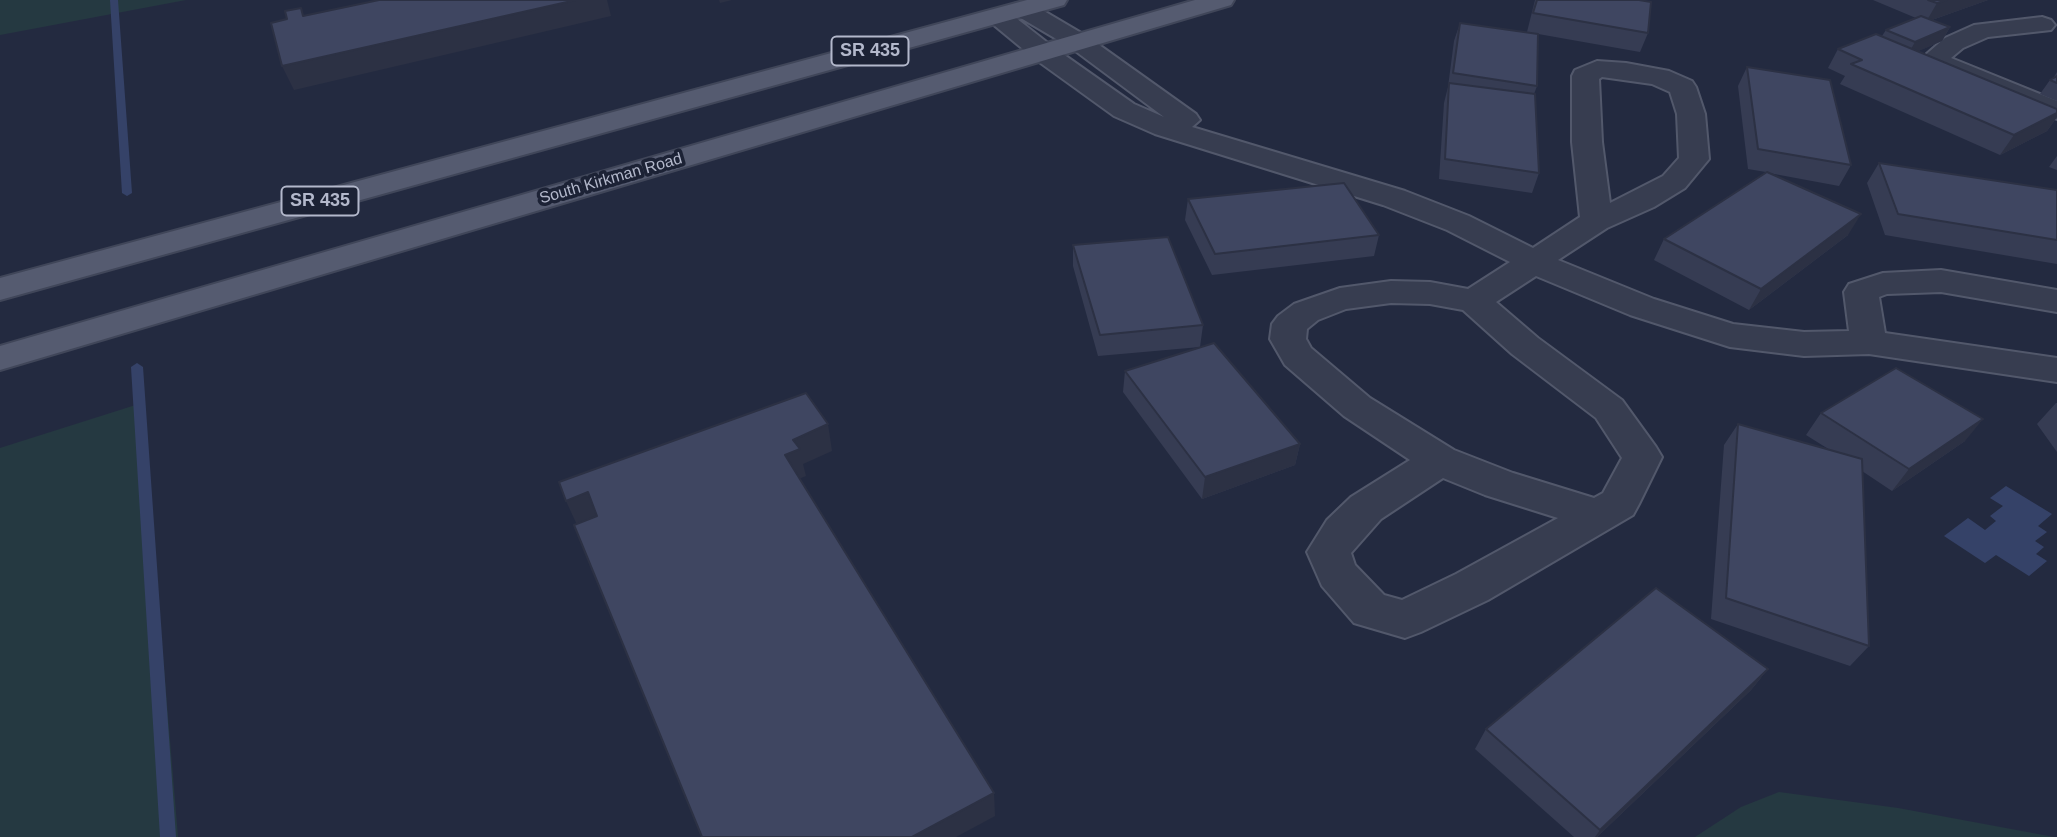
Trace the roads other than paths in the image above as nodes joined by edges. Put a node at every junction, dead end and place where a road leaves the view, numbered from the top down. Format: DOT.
graph roads {
  1 [pos="1055,0"];
  2 [pos="1222,0"];
  3 [pos="1011,12"];
  4 [pos="2045,24"];
  5 [pos="1079,42"];
  6 [pos="1044,53"];
  7 [pos="2057,111"];
  8 [pos="1214,143"];
  9 [pos="1596,221"];
  10 [pos="1532,261"];
  11 [pos="0,289"];
  12 [pos="1475,301"];
  13 [pos="2057,301"];
  14 [pos="1869,342"];
  15 [pos="0,358"];
  16 [pos="2057,370"];
  17 [pos="1440,460"];
  18 [pos="1598,516"];
  1 -- 3 [label="main road, SR 435"];
  2 -- 5 [label="main road, South Kirkman Road / SR 435"];
  3 -- 5 [label="street"];
  3 -- 6 [label="street"];
  3 -- 11 [label="main road, SR 435"];
  4 -- 7 [label="street"];
  5 -- 6 [label="main road, South Kirkman Road / SR 435"];
  5 -- 8 [label="street"];
  6 -- 8 [label="street"];
  6 -- 15 [label="main road, South Kirkman Road / SR 435"];
  8 -- 10 [label="street"];
  9 -- 10 [label="street"];
  10 -- 12 [label="street"];
  10 -- 14 [label="street"];
  12 -- 17 [label="street"];
  12 -- 18 [label="street"];
  13 -- 14 [label="street"];
  14 -- 16 [label="street"];
  17 -- 18 [label="street"];
  17 -- 18 [label="street"];
}
